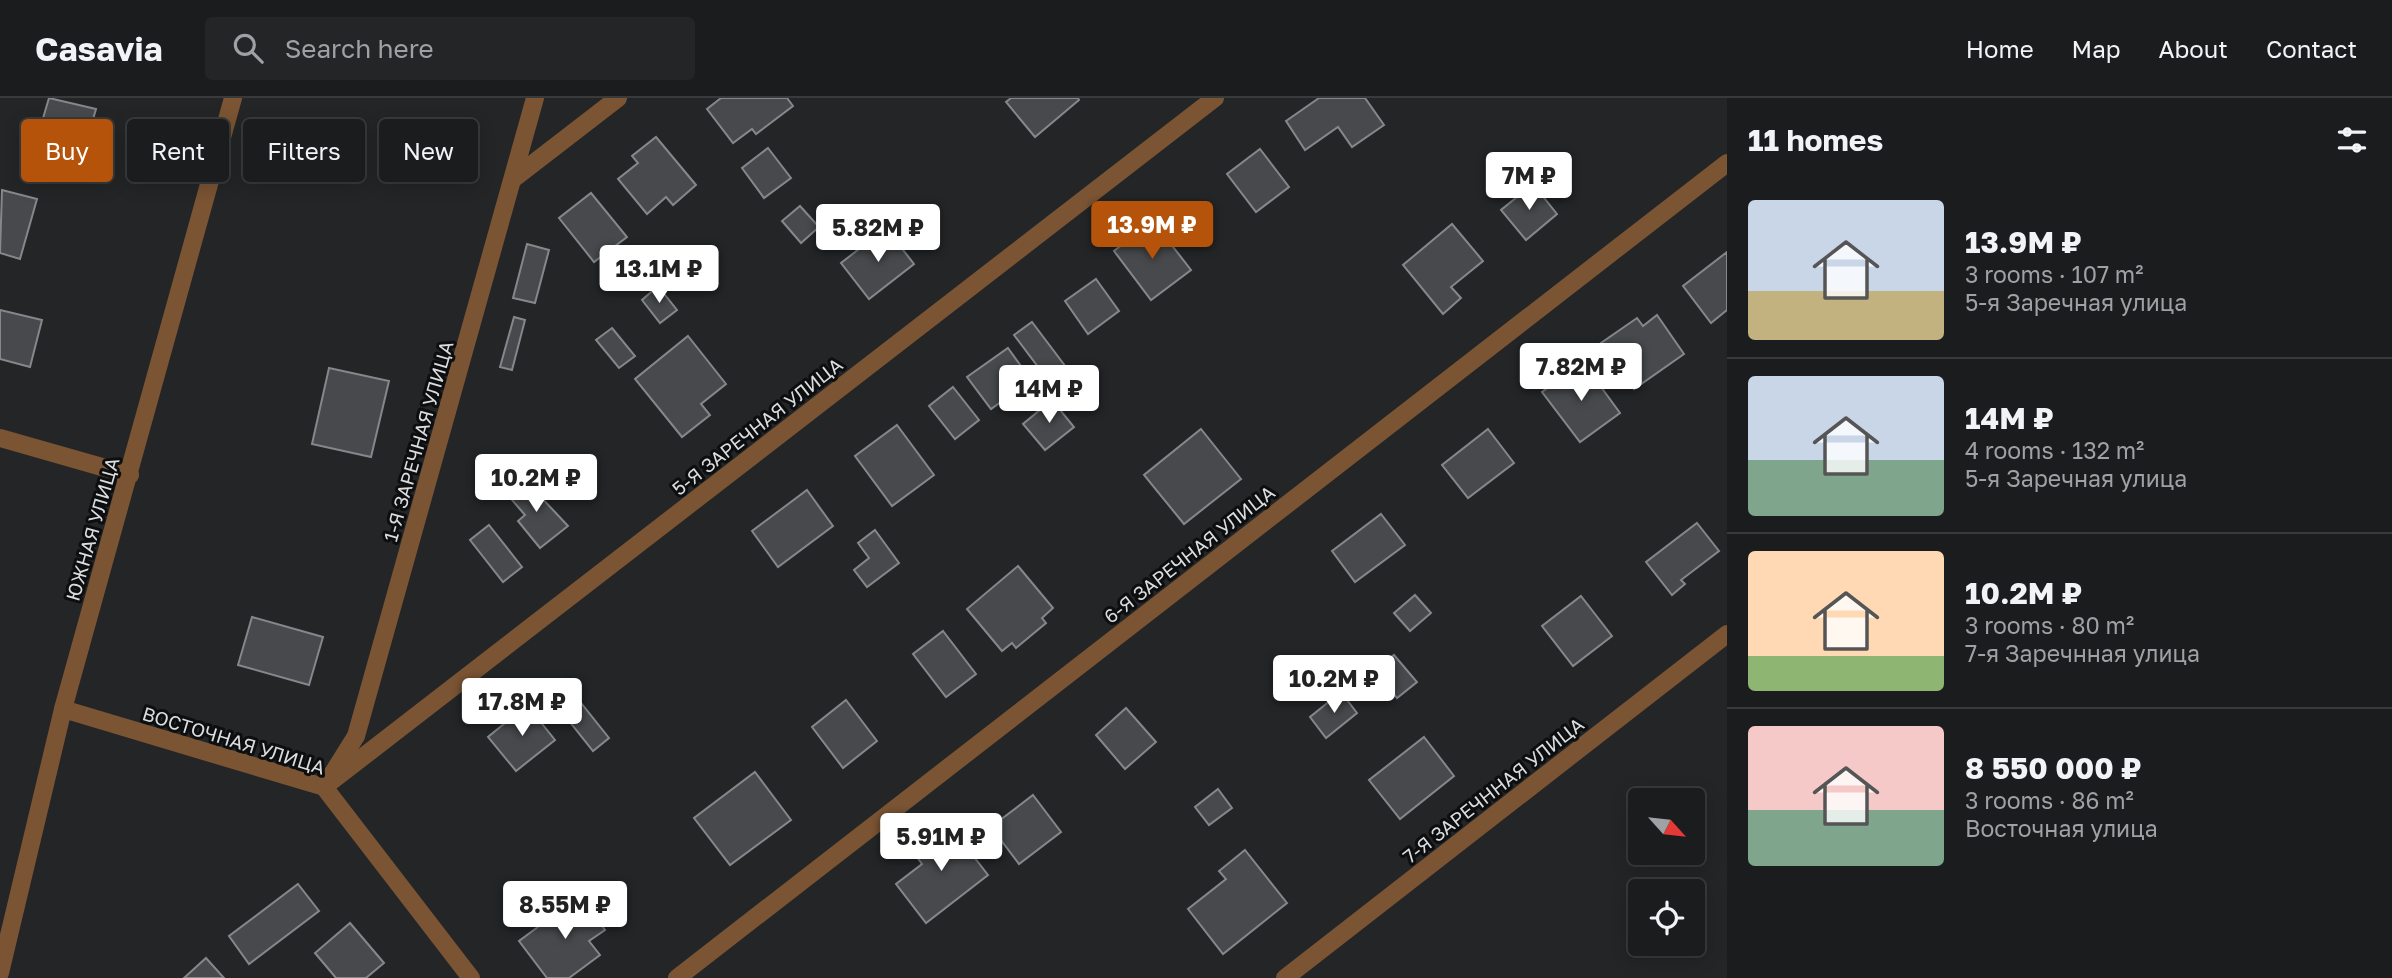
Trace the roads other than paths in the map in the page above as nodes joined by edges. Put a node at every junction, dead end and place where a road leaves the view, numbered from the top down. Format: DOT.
graph roads {
  1 [pos="233,98"];
  2 [pos="535,98"];
  3 [pos="618,98"];
  4 [pos="1215,98"];
  5 [pos="1727,163"];
  6 [pos="513,179"];
  7 [pos="0,438"];
  8 [pos="130,475"];
  9 [pos="1727,634"];
  10 [pos="63,709"];
  11 [pos="324,787"];
  12 [pos="0,973"];
  13 [pos="471,978"];
  14 [pos="677,978"];
  15 [pos="1285,978"];
  1 -- 8 [label="street, ЮЖНАЯ УЛИЦА"];
  2 -- 6 [label="street, 1-Я ЗАРЕЧНАЯ УЛИЦА"];
  3 -- 6 [label="street"];
  4 -- 11 [label="street, 5-Я ЗАРЕЧНАЯ УЛИЦА"];
  5 -- 14 [label="street, 6-Я ЗАРЕЧНАЯ УЛИЦА"];
  6 -- 11 [label="street, 1-Я ЗАРЕЧНАЯ УЛИЦА"];
  7 -- 8 [label="street"];
  8 -- 10 [label="street, ЮЖНАЯ УЛИЦА"];
  9 -- 15 [label="street, 7-Я ЗАРЕЧННАЯ УЛИЦА"];
  10 -- 11 [label="street, ВОСТОЧНАЯ УЛИЦА"];
  10 -- 12 [label="street, ЮЖНАЯ УЛИЦА"];
  11 -- 13 [label="street, ВОСТОЧНАЯ УЛИЦА"];
}
